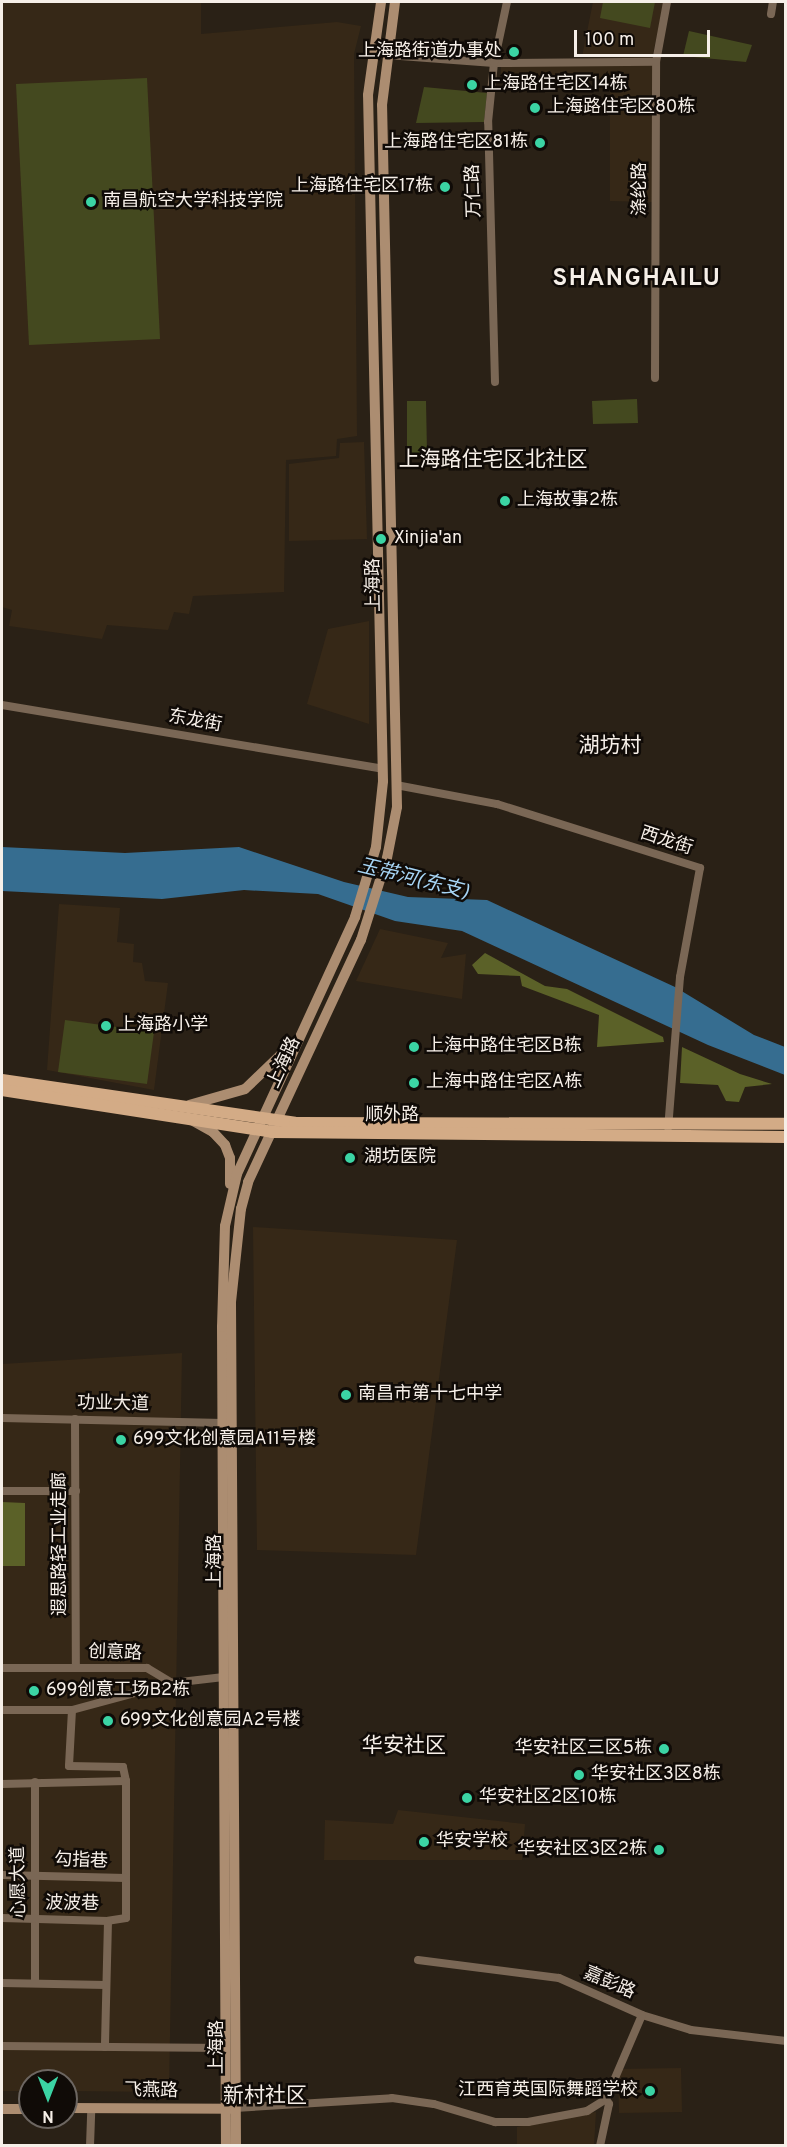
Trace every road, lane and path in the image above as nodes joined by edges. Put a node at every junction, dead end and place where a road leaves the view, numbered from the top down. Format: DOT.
graph roads {
  1 [pos="381,2"];
  2 [pos="395,2"];
  3 [pos="507,2"];
  4 [pos="667,2"];
  5 [pos="773,2"];
  6 [pos="771,14"];
  7 [pos="387,55"];
  8 [pos="656,62"];
  9 [pos="494,63"];
  10 [pos="655,378"];
  11 [pos="495,382"];
  12 [pos="2,705"];
  13 [pos="383,769"];
  14 [pos="396,785"];
  15 [pos="302,1034"];
  16 [pos="2,1080"];
  17 [pos="2,1089"];
  18 [pos="175,1106"];
  19 [pos="190,1120"];
  20 [pos="260,1124"];
  21 [pos="786,1124"];
  22 [pos="274,1126"];
  23 [pos="668,1130"];
  24 [pos="786,1137"];
  25 [pos="230,1196"];
  26 [pos="2,1418"];
  27 [pos="75,1419"];
  28 [pos="223,1423"];
  29 [pos="2,1491"];
  30 [pos="76,1491"];
  31 [pos="2,1668"];
  32 [pos="76,1668"];
  33 [pos="224,1677"];
  34 [pos="172,1683"];
  35 [pos="2,1710"];
  36 [pos="72,1710"];
  37 [pos="126,1781"];
  38 [pos="34,1782"];
  39 [pos="2,1784"];
  40 [pos="2,1875"];
  41 [pos="35,1875"];
  42 [pos="126,1878"];
  43 [pos="2,1918"];
  44 [pos="35,1920"];
  45 [pos="108,1921"];
  46 [pos="418,1960"];
  47 [pos="2,1983"];
  48 [pos="35,1983"];
  49 [pos="106,1985"];
  50 [pos="642,2014"];
  51 [pos="786,2041"];
  52 [pos="2,2046"];
  53 [pos="105,2047"];
  54 [pos="225,2048"];
  55 [pos="606,2099"];
  56 [pos="78,2108"];
  57 [pos="91,2108"];
  58 [pos="231,2108"];
  59 [pos="2,2109"];
  60 [pos="18,2109"];
  61 [pos="90,2145"];
  62 [pos="226,2145"];
  63 [pos="236,2145"];
  64 [pos="600,2145"];
  1 -- 13 [label="main road, 上海路"];
  2 -- 7 [label="main road, 上海路"];
  3 -- 9 [label="street, 万仁路"];
  4 -- 8 [label="street, 涤纶路"];
  5 -- 6 [label="street"];
  7 -- 9 [label="street"];
  7 -- 14 [label="main road, 上海路"];
  8 -- 9 [label="street"];
  8 -- 10 [label="street, 涤纶路"];
  9 -- 11 [label="street, 万仁路"];
  12 -- 13 [label="street, 东龙街"];
  13 -- 15 [label="main road, 上海路"];
  14 -- 22 [label="main road, 上海路"];
  14 -- 23 [label="street, 西龙街"];
  15 -- 18 [label="main road"];
  15 -- 20 [label="main road, 上海路"];
  16 -- 18 [label="main road, 顺外路"];
  17 -- 19 [label="main road, 顺外路"];
  18 -- 20 [label="main road, 顺外路"];
  19 -- 20 [label="main road, 顺外路"];
  19 -- 25 [label="main road"];
  20 -- 22 [label="main road, 顺外路"];
  20 -- 25 [label="main road, 上海路"];
  21 -- 23 [label="main road, 顺外路"];
  22 -- 23 [label="main road, 顺外路"];
  22 -- 58 [label="main road, 上海路"];
  23 -- 24 [label="main road, 顺外路"];
  25 -- 28 [label="main road, 上海路"];
  26 -- 27 [label="street, 功业大道"];
  27 -- 28 [label="street, 功业大道"];
  27 -- 30 [label="street, 遐思路轻工业走廊"];
  28 -- 33 [label="main road, 上海路"];
  29 -- 30 [label="street"];
  30 -- 32 [label="street, 遐思路轻工业走廊"];
  31 -- 32 [label="street, 创意路"];
  32 -- 34 [label="street, 创意路"];
  33 -- 34 [label="street"];
  33 -- 54 [label="main road, 上海路"];
  34 -- 36 [label="street"];
  35 -- 36 [label="street"];
  36 -- 37 [label="street"];
  37 -- 38 [label="street"];
  37 -- 42 [label="street"];
  38 -- 39 [label="street"];
  38 -- 41 [label="street, 心愿大道"];
  40 -- 41 [label="street, 勾指巷"];
  41 -- 42 [label="street, 勾指巷"];
  41 -- 44 [label="street, 心愿大道"];
  42 -- 45 [label="street"];
  43 -- 44 [label="street, 波波巷"];
  44 -- 45 [label="street, 波波巷"];
  44 -- 48 [label="street, 心愿大道"];
  45 -- 49 [label="street"];
  46 -- 50 [label="street, 嘉彭路"];
  47 -- 48 [label="street"];
  48 -- 49 [label="street"];
  49 -- 53 [label="street"];
  50 -- 51 [label="street, 嘉彭路"];
  50 -- 55 [label="street"];
  52 -- 53 [label="street"];
  53 -- 54 [label="street"];
  54 -- 58 [label="main road, 上海路"];
  55 -- 58 [label="street"];
  55 -- 64 [label="street"];
  56 -- 57 [label="main road, 飞燕路"];
  57 -- 58 [label="main road, 飞燕路"];
  57 -- 61 [label="street"];
  58 -- 62 [label="main road, 上海路"];
  58 -- 63 [label="main road, 上海路"];
  59 -- 60 [label="main road"];
}
